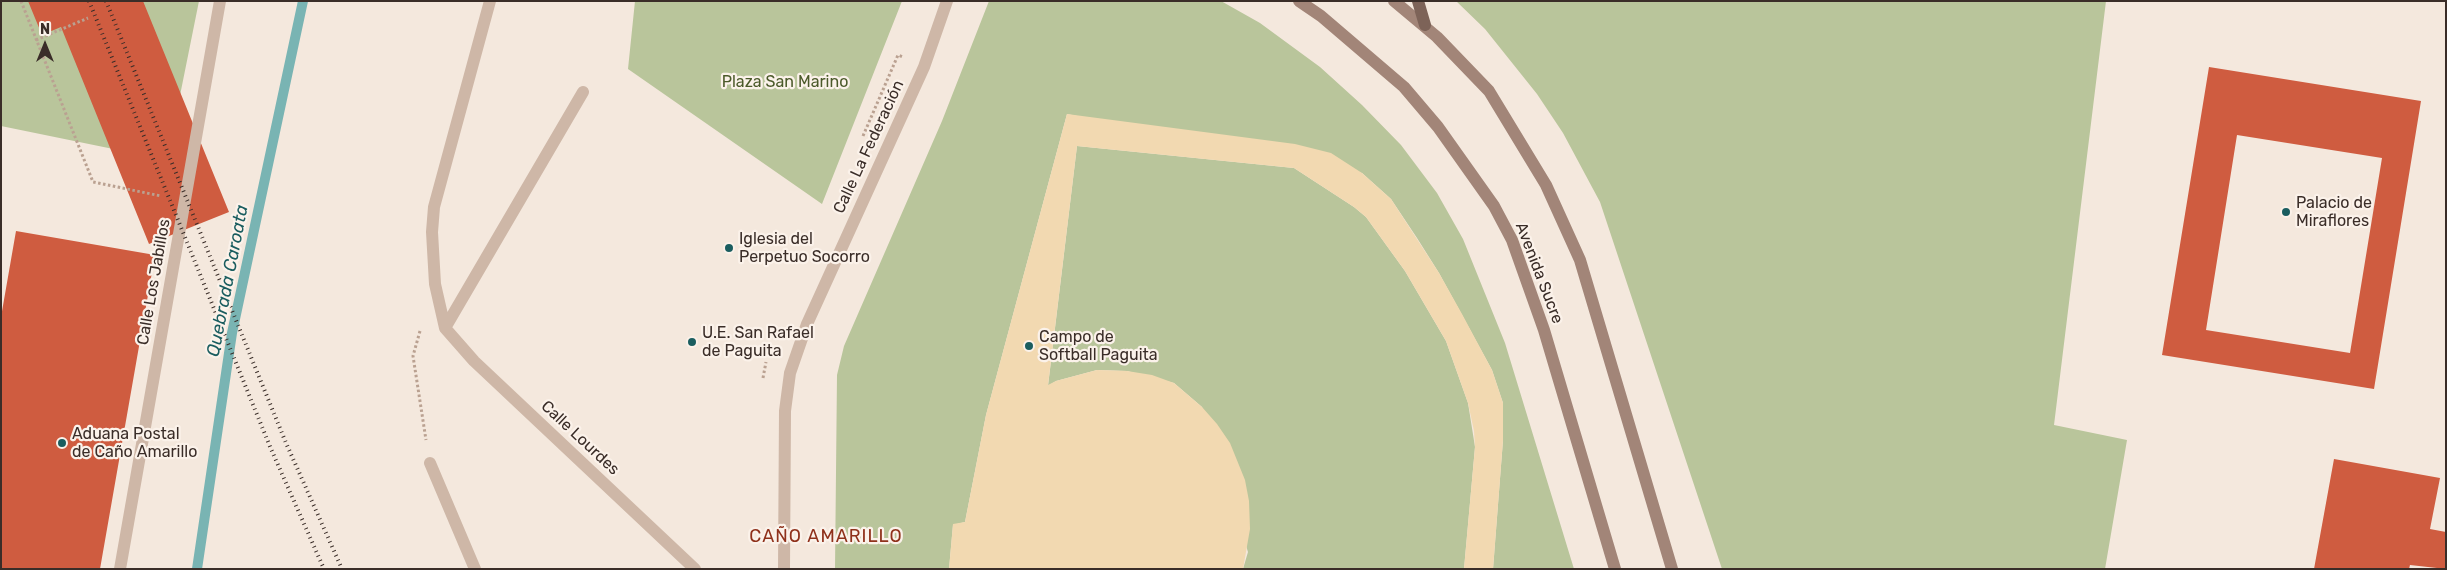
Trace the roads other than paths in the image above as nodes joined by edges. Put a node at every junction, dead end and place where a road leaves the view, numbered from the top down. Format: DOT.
graph roads {
  1 [pos="220,1"];
  2 [pos="490,1"];
  3 [pos="947,1"];
  4 [pos="1299,1"];
  5 [pos="1394,1"];
  6 [pos="1418,1"];
  7 [pos="1425,25"];
  8 [pos="583,92"];
  9 [pos="444,328"];
  10 [pos="430,463"];
  11 [pos="120,569"];
  12 [pos="475,569"];
  13 [pos="695,569"];
  14 [pos="784,569"];
  15 [pos="1615,569"];
  16 [pos="1672,569"];
  1 -- 11 [label="street, Calle Los Jabillos"];
  2 -- 9 [label="street"];
  3 -- 14 [label="street, Calle La Federación"];
  4 -- 15 [label="main road, Avenida Sucre"];
  5 -- 7 [label="main road"];
  6 -- 7 [label="main road"];
  7 -- 16 [label="main road"];
  8 -- 9 [label="street"];
  9 -- 13 [label="street, Calle Lourdes"];
  10 -- 12 [label="street"];
}
